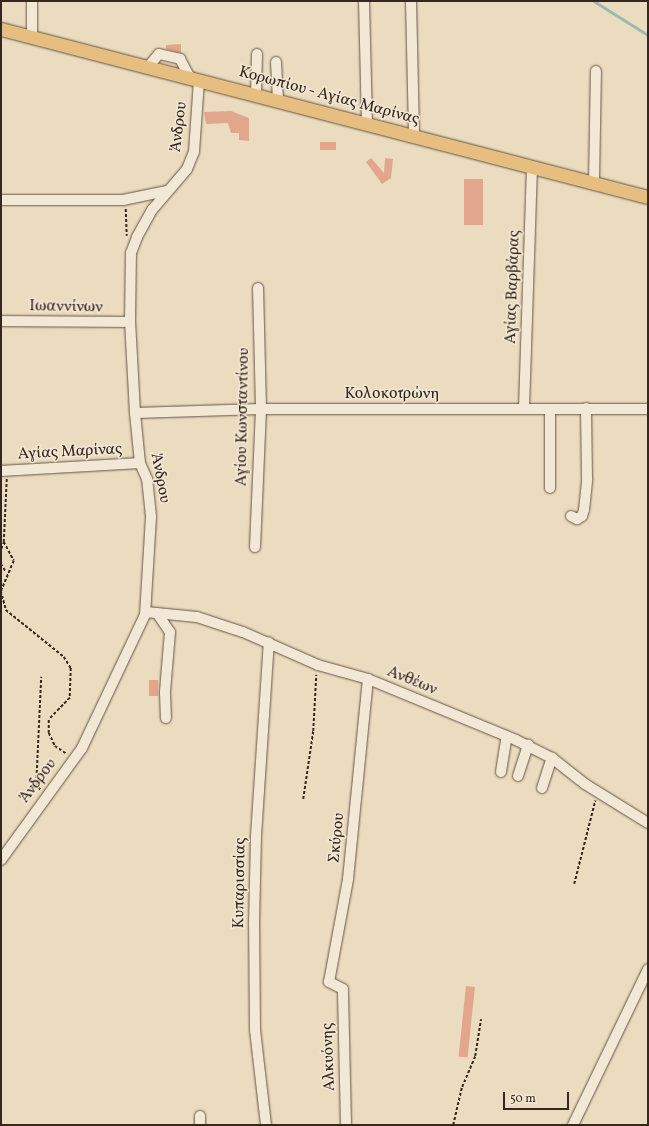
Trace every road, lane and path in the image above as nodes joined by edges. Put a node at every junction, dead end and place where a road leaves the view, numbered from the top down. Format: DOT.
graph roads {
  1 [pos="32,1"];
  2 [pos="364,1"];
  3 [pos="411,1"];
  4 [pos="1,29"];
  5 [pos="32,37"];
  6 [pos="257,54"];
  7 [pos="276,62"];
  8 [pos="596,71"];
  9 [pos="194,79"];
  10 [pos="256,95"];
  11 [pos="278,101"];
  12 [pos="367,124"];
  13 [pos="414,136"];
  14 [pos="532,167"];
  15 [pos="594,183"];
  16 [pos="167,191"];
  17 [pos="648,197"];
  18 [pos="1,200"];
  19 [pos="123,200"];
  20 [pos="127,237"];
  21 [pos="258,288"];
  22 [pos="1,321"];
  23 [pos="130,322"];
  24 [pos="524,408"];
  25 [pos="586,408"];
  26 [pos="261,409"];
  27 [pos="550,409"];
  28 [pos="648,409"];
  29 [pos="135,413"];
  30 [pos="140,462"];
  31 [pos="4,471"];
  32 [pos="550,488"];
  33 [pos="571,516"];
  34 [pos="4,542"];
  35 [pos="255,547"];
  36 [pos="1,549"];
  37 [pos="1,564"];
  38 [pos="7,573"];
  39 [pos="146,612"];
  40 [pos="157,613"];
  41 [pos="269,642"];
  42 [pos="318,665"];
  43 [pos="41,677"];
  44 [pos="368,679"];
  45 [pos="166,718"];
  46 [pos="507,736"];
  47 [pos="528,745"];
  48 [pos="74,758"];
  49 [pos="552,758"];
  50 [pos="501,772"];
  51 [pos="518,776"];
  52 [pos="542,788"];
  53 [pos="598,791"];
  54 [pos="45,796"];
  55 [pos="303,799"];
  56 [pos="648,823"];
  57 [pos="1,860"];
  58 [pos="574,884"];
  59 [pos="648,969"];
  60 [pos="343,989"];
  61 [pos="481,1019"];
  62 [pos="266,1125"];
  63 [pos="346,1125"];
  64 [pos="453,1125"];
  65 [pos="573,1125"];
  1 -- 5 [label="street"];
  2 -- 12 [label="street"];
  3 -- 13 [label="street"];
  4 -- 5 [label="main road, Κορωπίου - Αγίας Μαρίνας"];
  5 -- 9 [label="main road, Κορωπίου - Αγίας Μαρίνας"];
  6 -- 10 [label="street"];
  7 -- 11 [label="street"];
  8 -- 15 [label="street"];
  9 -- 10 [label="main road, Κορωπίου - Αγίας Μαρίνας"];
  9 -- 16 [label="street, Άνδρου"];
  10 -- 11 [label="main road, Κορωπίου - Αγίας Μαρίνας"];
  11 -- 12 [label="main road, Κορωπίου - Αγίας Μαρίνας"];
  12 -- 13 [label="main road, Κορωπίου - Αγίας Μαρίνας"];
  13 -- 14 [label="main road, Κορωπίου - Αγίας Μαρίνας"];
  14 -- 15 [label="main road, Κορωπίου - Αγίας Μαρίνας"];
  14 -- 24 [label="street, Αγίας Βαρβάρας"];
  15 -- 17 [label="main road, Κορωπίου - Αγίας Μαρίνας"];
  16 -- 19 [label="street"];
  16 -- 23 [label="street, Άνδρου"];
  18 -- 19 [label="street"];
  19 -- 20 [label="path"];
  21 -- 26 [label="street, Αγίου Κωνσταντίνου"];
  22 -- 23 [label="street, Ιωαννίνων"];
  23 -- 29 [label="street, Άνδρου"];
  24 -- 26 [label="street, Κολοκοτρώνη"];
  24 -- 27 [label="street, Κολοκοτρώνη"];
  25 -- 27 [label="street, Κολοκοτρώνη"];
  25 -- 28 [label="street, Κολοκοτρώνη"];
  25 -- 33 [label="street"];
  26 -- 29 [label="street, Κολοκοτρώνη"];
  26 -- 35 [label="street, Αγίου Κωνσταντίνου"];
  27 -- 32 [label="street"];
  29 -- 30 [label="street, Άνδρου"];
  30 -- 31 [label="street, Αγίας Μαρίνας"];
  30 -- 39 [label="street, Άνδρου"];
  31 -- 34 [label="path"];
  34 -- 36 [label="path"];
  34 -- 38 [label="path"];
  37 -- 38 [label="path"];
  38 -- 48 [label="path"];
  39 -- 40 [label="street, Ανθέων"];
  39 -- 48 [label="street, Άνδρου"];
  40 -- 41 [label="street, Ανθέων"];
  40 -- 45 [label="street"];
  41 -- 42 [label="street, Ανθέων"];
  41 -- 62 [label="street, Κυπαρισσίας"];
  42 -- 44 [label="street, Ανθέων"];
  42 -- 55 [label="path"];
  43 -- 54 [label="path"];
  44 -- 46 [label="street, Ανθέων"];
  44 -- 60 [label="street, Σκύρου"];
  46 -- 47 [label="street, Ανθέων"];
  46 -- 50 [label="street"];
  47 -- 49 [label="street, Ανθέων"];
  47 -- 51 [label="street"];
  48 -- 54 [label="street, Άνδρου"];
  49 -- 52 [label="street"];
  49 -- 53 [label="street, Ανθέων"];
  53 -- 56 [label="street, Ανθέων"];
  53 -- 58 [label="path"];
  54 -- 57 [label="street, Άνδρου"];
  59 -- 65 [label="street"];
  60 -- 63 [label="street, Αλκυόνης"];
  61 -- 64 [label="path"];
}
